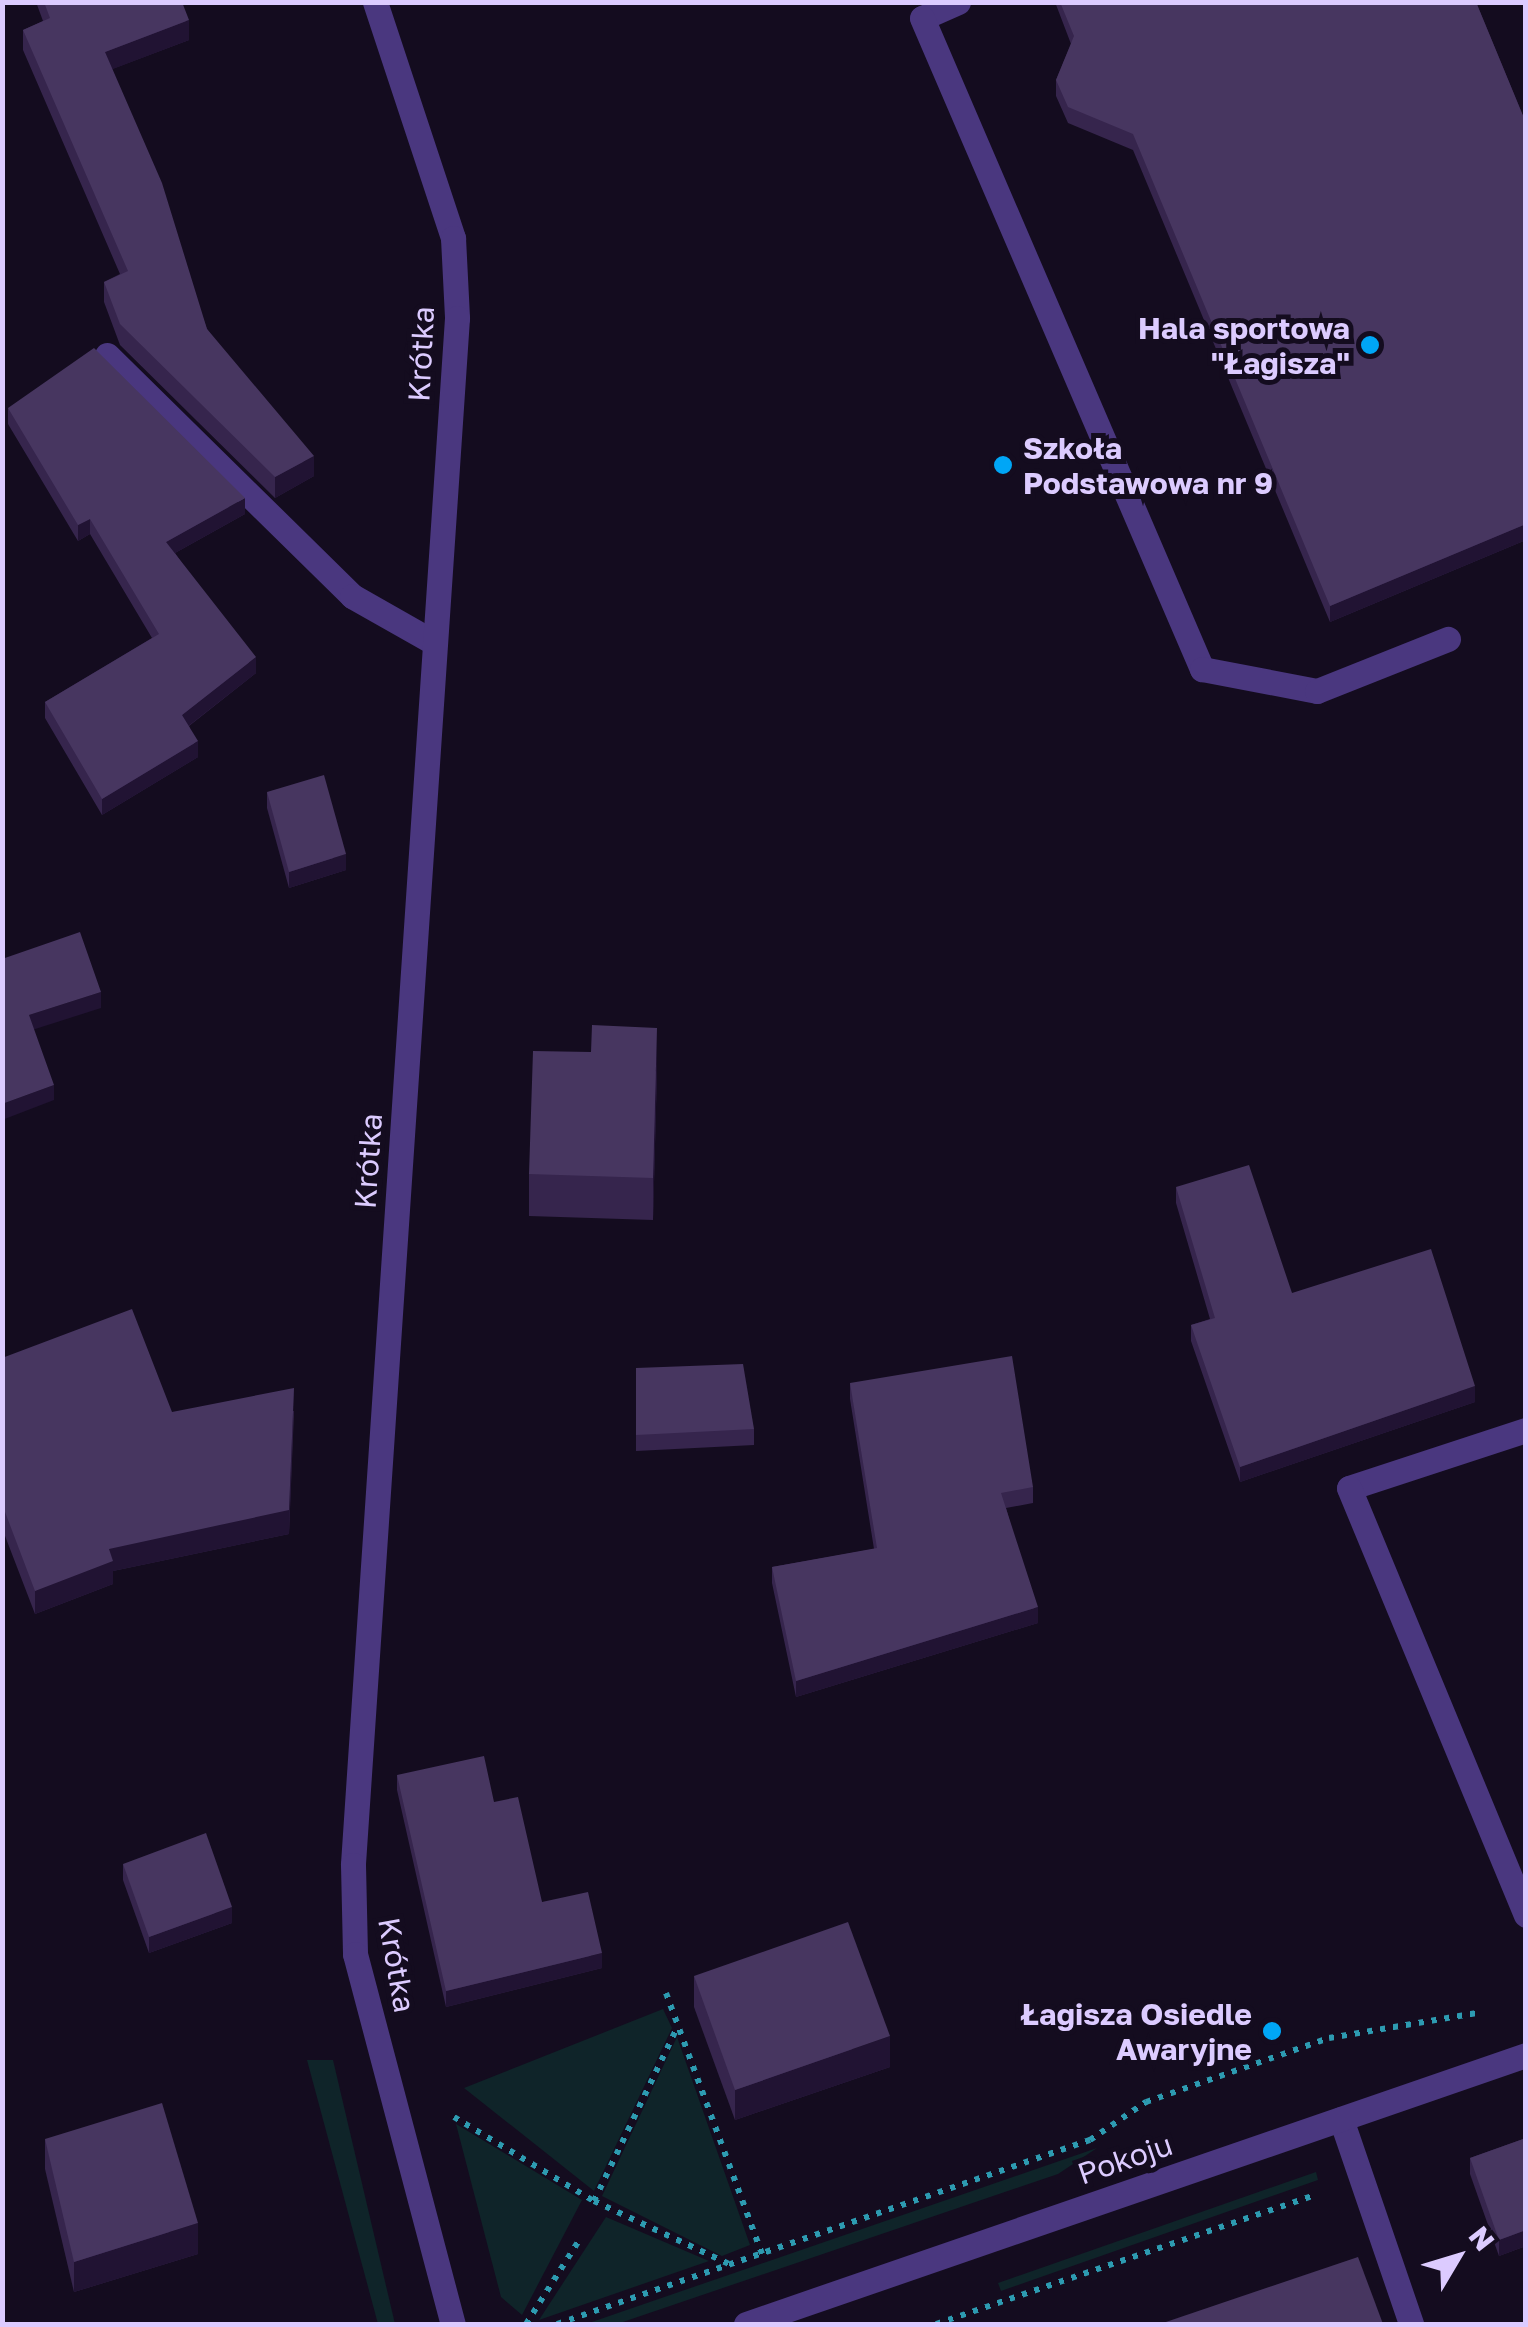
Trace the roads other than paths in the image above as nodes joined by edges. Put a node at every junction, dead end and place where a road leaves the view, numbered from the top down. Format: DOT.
graph roads {
  1 [pos="375,2"];
  2 [pos="958,2"];
  3 [pos="107,355"];
  4 [pos="1448,640"];
  5 [pos="435,643"];
  6 [pos="1526,1430"];
  7 [pos="1526,1915"];
  8 [pos="1526,2055"];
  9 [pos="1341,2119"];
  10 [pos="452,2324"];
  11 [pos="746,2324"];
  12 [pos="1411,2324"];
  1 -- 5 [label="street, Krótka"];
  2 -- 4 [label="street"];
  3 -- 5 [label="street"];
  5 -- 10 [label="street, Krótka"];
  6 -- 7 [label="street"];
  8 -- 9 [label="street, Pokoju"];
  9 -- 11 [label="street, Pokoju"];
  9 -- 12 [label="street"];
}
